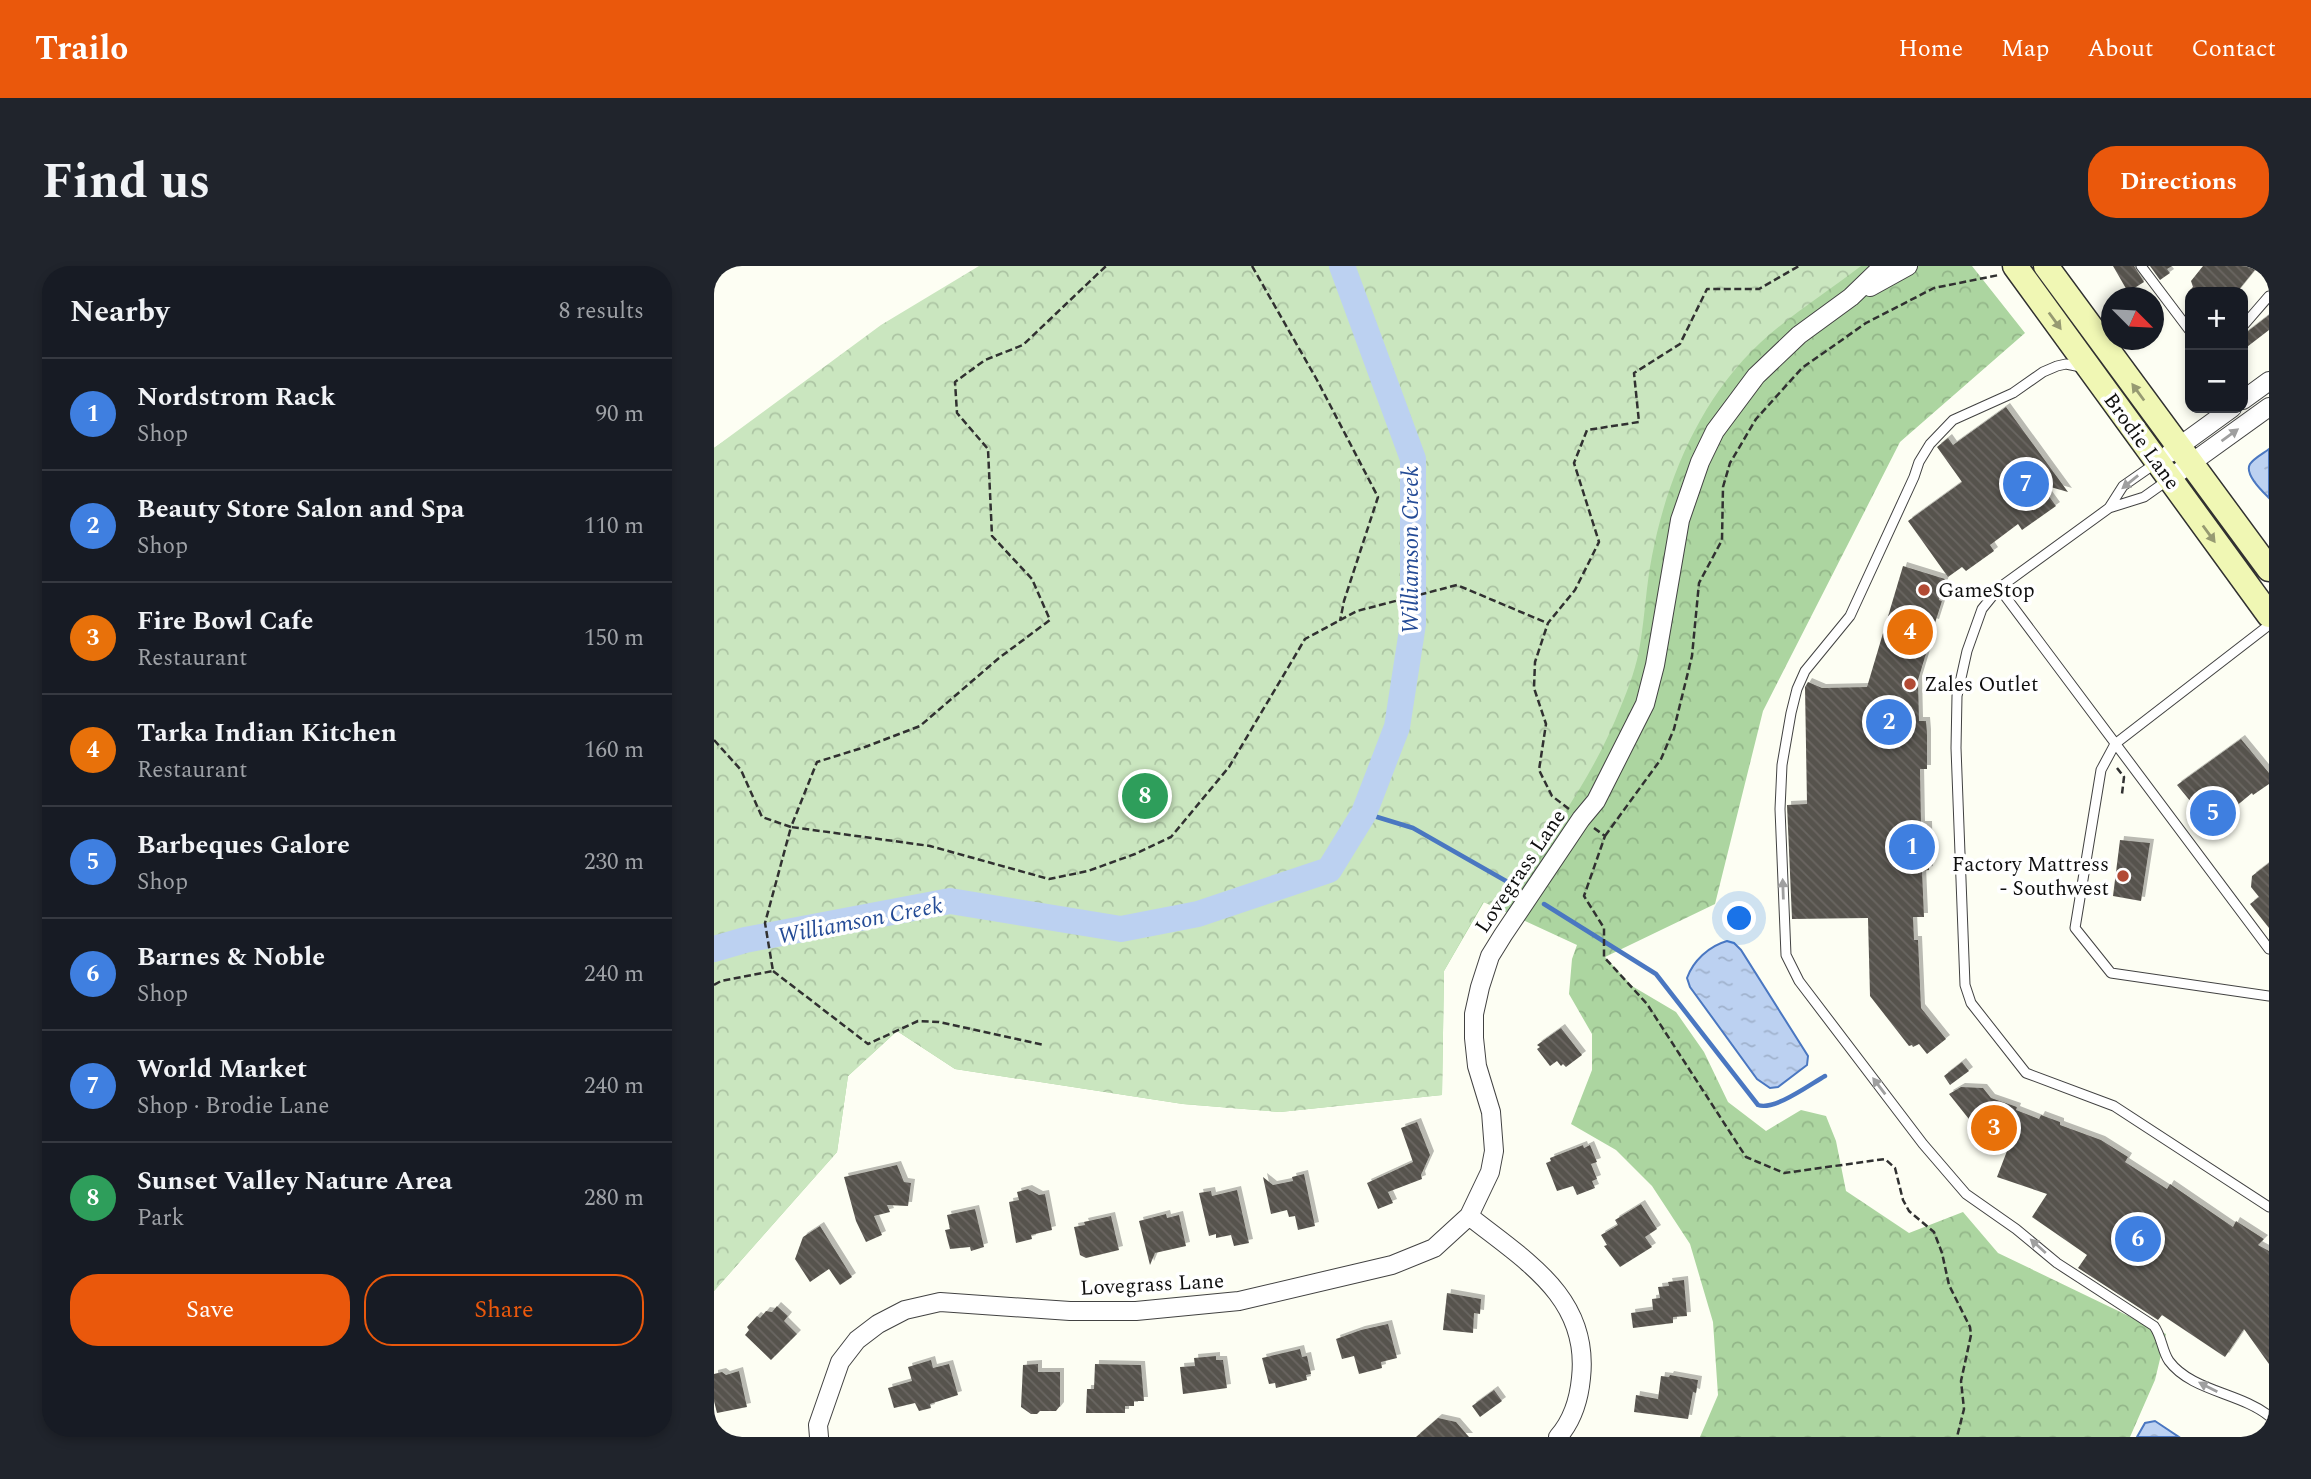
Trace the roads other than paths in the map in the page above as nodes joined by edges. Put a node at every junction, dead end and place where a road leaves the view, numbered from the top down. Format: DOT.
graph roads {
  1 [pos="1883,266"];
  2 [pos="1908,266"];
  3 [pos="2046,266"];
  4 [pos="2141,266"];
  5 [pos="2012,269"];
  6 [pos="2269,296"];
  7 [pos="1852,297"];
  8 [pos="2248,320"];
  9 [pos="2185,324"];
  10 [pos="2095,376"];
  11 [pos="2269,381"];
  12 [pos="2248,396"];
  13 [pos="2269,407"];
  14 [pos="2227,413"];
  15 [pos="2185,455"];
  16 [pos="2163,471"];
  17 [pos="2109,508"];
  18 [pos="2269,569"];
  19 [pos="1999,588"];
  20 [pos="2269,615"];
  21 [pos="2269,625"];
  22 [pos="2115,744"];
  23 [pos="2269,949"];
  24 [pos="2269,996"];
  25 [pos="2269,1207"];
  26 [pos="1469,1216"];
  27 [pos="2269,1416"];
  28 [pos="819,1437"];
  29 [pos="1558,1437"];
  1 -- 7 [label="street, Lovegrass Lane"];
  2 -- 7 [label="street, Lovegrass Lane"];
  15 -- 3 [label="main road, Brodie Lane, one-way"];
  4 -- 9 [label="lane"];
  5 -- 10 [label="main road, Brodie Lane, one-way"];
  6 -- 8 [label="lane"];
  7 -- 26 [label="street, Lovegrass Lane"];
  10 -- 16 [label="main road, Brodie Lane"];
  27 -- 10 [label="lane, one-way"];
  11 -- 12 [label="street"];
  15 -- 13 [label="street, one-way"];
  14 -- 15 [label="street"];
  15 -- 16 [label="street"];
  15 -- 18 [label="main road, Brodie Lane"];
  16 -- 17 [label="lane, one-way"];
  16 -- 17 [label="lane"];
  16 -- 20 [label="main road, Brodie Lane, one-way"];
  17 -- 19 [label="lane"];
  19 -- 22 [label="lane"];
  19 -- 25 [label="lane"];
  21 -- 22 [label="lane"];
  22 -- 23 [label="lane"];
  22 -- 24 [label="lane"];
  26 -- 28 [label="street, Lovegrass Lane"];
  26 -- 29 [label="street"];
}
